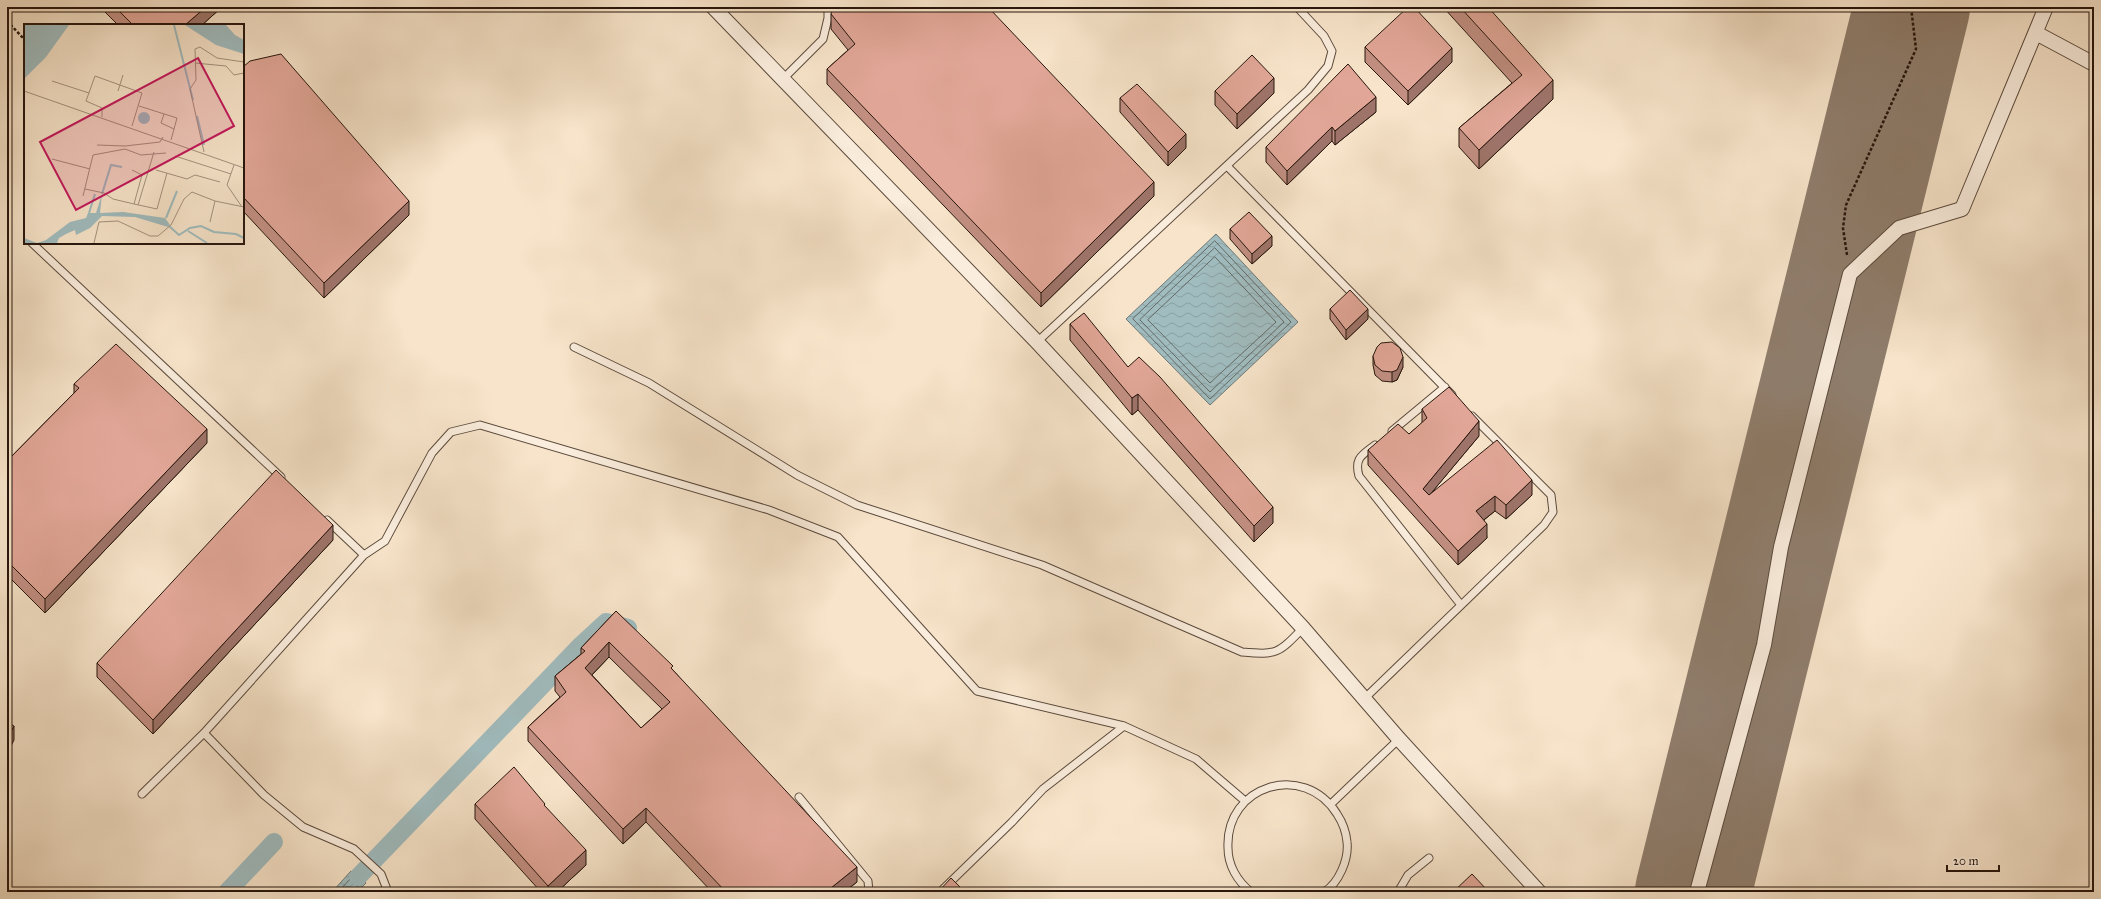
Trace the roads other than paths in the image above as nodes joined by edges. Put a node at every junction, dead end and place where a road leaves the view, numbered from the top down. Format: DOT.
graph roads {
  1 [pos="713,7"];
  2 [pos="828,7"];
  3 [pos="1297,7"];
  4 [pos="2046,7"];
  5 [pos="2036,33"];
  6 [pos="2094,64"];
  7 [pos="782,80"];
  8 [pos="1227,166"];
  9 [pos="33,244"];
  10 [pos="1037,342"];
  11 [pos="574,347"];
  12 [pos="1445,387"];
  13 [pos="1456,399"];
  14 [pos="1467,410"];
  15 [pos="284,480"];
  16 [pos="319,512"];
  17 [pos="364,555"];
  18 [pos="1461,605"];
  19 [pos="1303,628"];
  20 [pos="1364,699"];
  21 [pos="1124,726"];
  22 [pos="204,733"];
  23 [pos="1399,739"];
  24 [pos="142,794"];
  25 [pos="799,797"];
  26 [pos="1245,800"];
  27 [pos="1331,804"];
  28 [pos="1429,858"];
  29 [pos="388,892"];
  30 [pos="869,892"];
  31 [pos="940,892"];
  32 [pos="1251,892"];
  33 [pos="1326,892"];
  34 [pos="1398,892"];
  35 [pos="1539,892"];
  36 [pos="1697,892"];
  1 -- 7 [label="street"];
  2 -- 7 [label="lane"];
  3 -- 8 [label="lane"];
  4 -- 5 [label="street"];
  5 -- 6 [label="street"];
  5 -- 36 [label="street"];
  7 -- 10 [label="street"];
  8 -- 10 [label="lane"];
  8 -- 12 [label="lane"];
  9 -- 15 [label="lane"];
  10 -- 19 [label="street"];
  11 -- 19 [label="lane"];
  12 -- 13 [label="lane"];
  12 -- 18 [label="lane"];
  14 -- 18 [label="lane"];
  16 -- 17 [label="lane"];
  17 -- 21 [label="lane"];
  17 -- 22 [label="lane"];
  18 -- 20 [label="lane"];
  19 -- 20 [label="street"];
  20 -- 23 [label="street"];
  21 -- 26 [label="lane"];
  21 -- 31 [label="lane"];
  22 -- 24 [label="lane"];
  22 -- 29 [label="lane"];
  23 -- 27 [label="lane"];
  23 -- 35 [label="street"];
  25 -- 30 [label="lane"];
  26 -- 27 [label="lane"];
  26 -- 32 [label="lane"];
  27 -- 33 [label="lane"];
  28 -- 34 [label="lane"];
}
